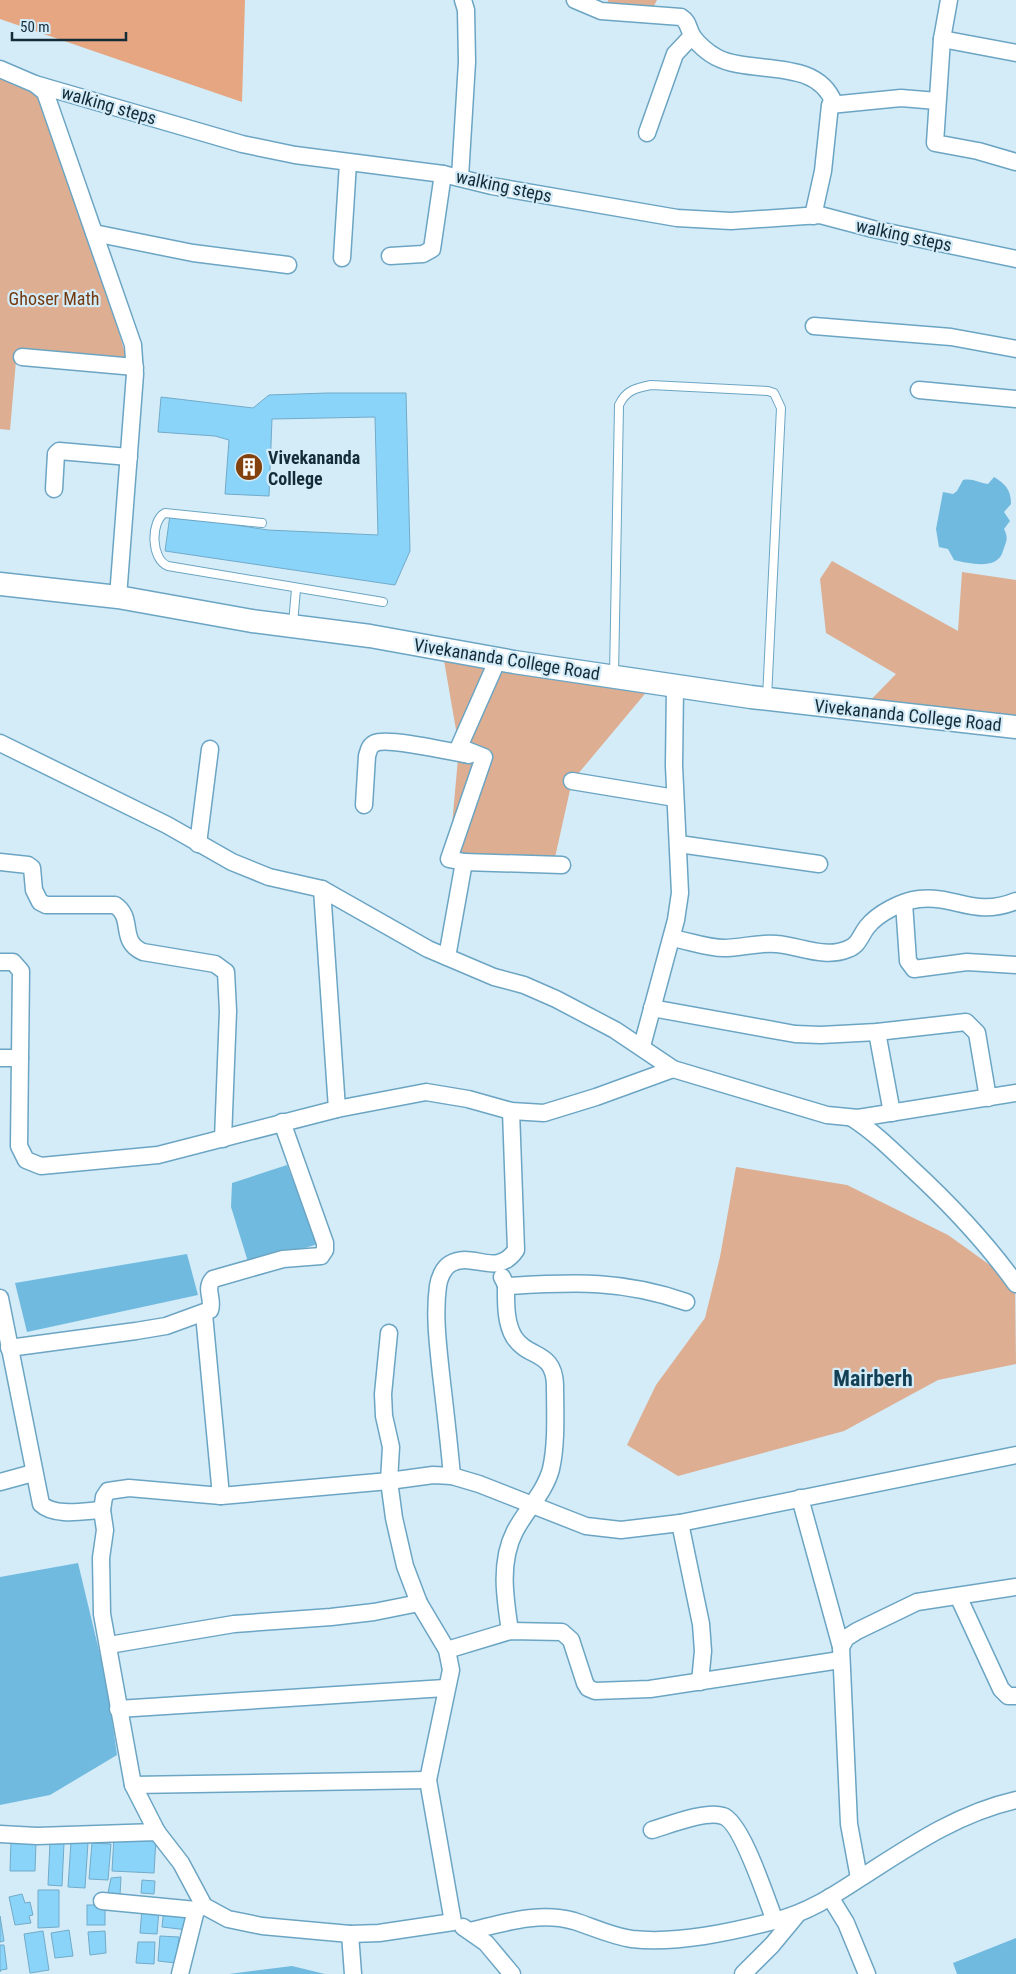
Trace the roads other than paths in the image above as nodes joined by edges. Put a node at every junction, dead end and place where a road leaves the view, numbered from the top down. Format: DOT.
graph roads {
  1 [pos="463,0"];
  2 [pos="575,0"];
  3 [pos="948,0"];
  4 [pos="692,36"];
  5 [pos="942,39"];
  6 [pos="1016,53"];
  7 [pos="0,69"];
  8 [pos="35,84"];
  9 [pos="937,101"];
  10 [pos="834,103"];
  11 [pos="647,133"];
  12 [pos="1016,162"];
  13 [pos="348,163"];
  14 [pos="443,174"];
  15 [pos="460,177"];
  16 [pos="813,216"];
  17 [pos="94,233"];
  18 [pos="390,256"];
  19 [pos="342,258"];
  20 [pos="1016,259"];
  21 [pos="288,265"];
  22 [pos="814,326"];
  23 [pos="1016,349"];
  24 [pos="22,356"];
  25 [pos="135,367"];
  26 [pos="919,390"];
  27 [pos="1016,399"];
  28 [pos="129,456"];
  29 [pos="54,489"];
  30 [pos="262,523"];
  31 [pos="0,584"];
  32 [pos="296,589"];
  33 [pos="118,597"];
  34 [pos="383,602"];
  35 [pos="292,626"];
  36 [pos="498,659"];
  37 [pos="614,677"];
  38 [pos="675,686"];
  39 [pos="767,699"];
  40 [pos="1016,727"];
  41 [pos="0,743"];
  42 [pos="210,749"];
  43 [pos="484,758"];
  44 [pos="572,781"];
  45 [pos="675,798"];
  46 [pos="364,805"];
  47 [pos="198,844"];
  48 [pos="679,844"];
  49 [pos="0,862"];
  50 [pos="464,862"];
  51 [pos="819,864"];
  52 [pos="562,865"];
  53 [pos="322,889"];
  54 [pos="1016,901"];
  55 [pos="904,903"];
  56 [pos="672,938"];
  57 [pos="447,957"];
  58 [pos="0,962"];
  59 [pos="1016,965"];
  60 [pos="652,1008"];
  61 [pos="877,1032"];
  62 [pos="642,1046"];
  63 [pos="0,1058"];
  64 [pos="20,1058"];
  65 [pos="673,1069"];
  66 [pos="1016,1093"];
  67 [pos="988,1098"];
  68 [pos="337,1109"];
  69 [pos="511,1111"];
  70 [pos="892,1113"];
  71 [pos="852,1118"];
  72 [pos="282,1122"];
  73 [pos="223,1139"];
  74 [pos="499,1263"];
  75 [pos="1016,1284"];
  76 [pos="506,1285"];
  77 [pos="0,1298"];
  78 [pos="686,1302"];
  79 [pos="204,1314"];
  80 [pos="389,1333"];
  81 [pos="9,1348"];
  82 [pos="1016,1455"];
  83 [pos="33,1473"];
  84 [pos="452,1476"];
  85 [pos="389,1481"];
  86 [pos="0,1482"];
  87 [pos="221,1496"];
  88 [pos="800,1498"];
  89 [pos="532,1505"];
  90 [pos="102,1510"];
  91 [pos="680,1523"];
  92 [pos="1016,1587"];
  93 [pos="958,1596"];
  94 [pos="418,1603"];
  95 [pos="510,1631"];
  96 [pos="108,1646"];
  97 [pos="447,1650"];
  98 [pos="840,1654"];
  99 [pos="700,1682"];
  100 [pos="445,1688"];
  101 [pos="1016,1696"];
  102 [pos="118,1710"];
  103 [pos="428,1780"];
  104 [pos="133,1785"];
  105 [pos="1016,1800"];
  106 [pos="652,1830"];
  107 [pos="157,1832"];
  108 [pos="0,1834"];
  109 [pos="859,1878"];
  110 [pos="830,1897"];
  111 [pos="102,1901"];
  112 [pos="200,1908"];
  113 [pos="796,1916"];
  114 [pos="775,1921"];
  115 [pos="453,1922"];
  116 [pos="470,1931"];
  117 [pos="350,1934"];
  118 [pos="180,1974"];
  119 [pos="353,1974"];
  120 [pos="512,1974"];
  121 [pos="743,1974"];
  122 [pos="867,1974"];
  1 -- 15 [label="street"];
  2 -- 4 [label="street"];
  3 -- 5 [label="street"];
  4 -- 10 [label="street"];
  4 -- 11 [label="street"];
  5 -- 6 [label="street"];
  5 -- 9 [label="street"];
  7 -- 8 [label="street, walking steps"];
  8 -- 13 [label="street, walking steps"];
  8 -- 17 [label="street"];
  9 -- 10 [label="street"];
  9 -- 12 [label="street"];
  10 -- 16 [label="street"];
  13 -- 14 [label="street, walking steps"];
  13 -- 19 [label="street"];
  14 -- 15 [label="street, walking steps"];
  14 -- 18 [label="street"];
  15 -- 16 [label="street, walking steps"];
  16 -- 20 [label="street, walking steps"];
  17 -- 21 [label="street"];
  17 -- 25 [label="street"];
  22 -- 23 [label="street"];
  24 -- 25 [label="street"];
  25 -- 28 [label="street"];
  26 -- 27 [label="street"];
  28 -- 29 [label="street"];
  28 -- 33 [label="street"];
  30 -- 32 [label="lane"];
  31 -- 33 [label="street, Vivekananda College Road"];
  32 -- 34 [label="lane"];
  32 -- 35 [label="lane"];
  33 -- 35 [label="street, Vivekananda College Road"];
  35 -- 36 [label="street, Vivekananda College Road"];
  36 -- 37 [label="street, Vivekananda College Road"];
  36 -- 43 [label="street"];
  37 -- 38 [label="street, Vivekananda College Road"];
  37 -- 39 [label="lane"];
  38 -- 39 [label="street, Vivekananda College Road"];
  38 -- 45 [label="street"];
  39 -- 40 [label="street, Vivekananda College Road"];
  41 -- 47 [label="street"];
  42 -- 47 [label="street"];
  43 -- 46 [label="street"];
  43 -- 50 [label="street"];
  44 -- 45 [label="street"];
  45 -- 48 [label="street"];
  47 -- 53 [label="street"];
  48 -- 51 [label="street"];
  48 -- 56 [label="street"];
  49 -- 73 [label="street"];
  50 -- 52 [label="street"];
  50 -- 57 [label="street"];
  53 -- 57 [label="street"];
  53 -- 68 [label="street"];
  54 -- 55 [label="street"];
  55 -- 56 [label="street"];
  55 -- 59 [label="street"];
  56 -- 60 [label="street"];
  57 -- 62 [label="street"];
  58 -- 64 [label="street"];
  60 -- 61 [label="street"];
  60 -- 62 [label="street"];
  61 -- 67 [label="street"];
  61 -- 70 [label="street"];
  62 -- 65 [label="street"];
  63 -- 64 [label="street"];
  64 -- 73 [label="street"];
  65 -- 69 [label="street"];
  65 -- 71 [label="street"];
  66 -- 67 [label="street"];
  67 -- 70 [label="street"];
  68 -- 69 [label="street"];
  68 -- 72 [label="street"];
  69 -- 74 [label="street"];
  70 -- 71 [label="street"];
  71 -- 75 [label="street"];
  72 -- 73 [label="street"];
  72 -- 79 [label="street"];
  74 -- 76 [label="street"];
  74 -- 84 [label="street"];
  76 -- 78 [label="street"];
  76 -- 89 [label="street"];
  77 -- 81 [label="street"];
  79 -- 81 [label="street"];
  79 -- 87 [label="street"];
  80 -- 85 [label="street"];
  81 -- 83 [label="street"];
  82 -- 88 [label="street"];
  83 -- 86 [label="street"];
  83 -- 90 [label="street"];
  84 -- 85 [label="street"];
  84 -- 89 [label="street"];
  85 -- 87 [label="street"];
  85 -- 94 [label="street"];
  87 -- 90 [label="street"];
  88 -- 91 [label="street"];
  88 -- 98 [label="street"];
  89 -- 91 [label="street"];
  89 -- 95 [label="street"];
  90 -- 96 [label="street"];
  91 -- 99 [label="street"];
  92 -- 93 [label="street"];
  93 -- 98 [label="street"];
  93 -- 101 [label="street"];
  94 -- 96 [label="street"];
  94 -- 97 [label="street"];
  95 -- 97 [label="street"];
  95 -- 99 [label="street"];
  96 -- 102 [label="street"];
  97 -- 100 [label="street"];
  98 -- 99 [label="street"];
  98 -- 109 [label="street"];
  100 -- 102 [label="street"];
  100 -- 103 [label="street"];
  102 -- 104 [label="street"];
  103 -- 104 [label="street"];
  103 -- 115 [label="street"];
  104 -- 107 [label="street"];
  105 -- 109 [label="street"];
  106 -- 114 [label="street"];
  107 -- 108 [label="street"];
  107 -- 112 [label="street"];
  109 -- 110 [label="street"];
  110 -- 113 [label="street"];
  110 -- 122 [label="street"];
  111 -- 112 [label="street"];
  112 -- 117 [label="street"];
  112 -- 118 [label="street"];
  113 -- 114 [label="street"];
  113 -- 121 [label="street"];
  114 -- 116 [label="street"];
  115 -- 116 [label="street"];
  115 -- 117 [label="street"];
  116 -- 120 [label="street"];
  117 -- 119 [label="street"];
}
